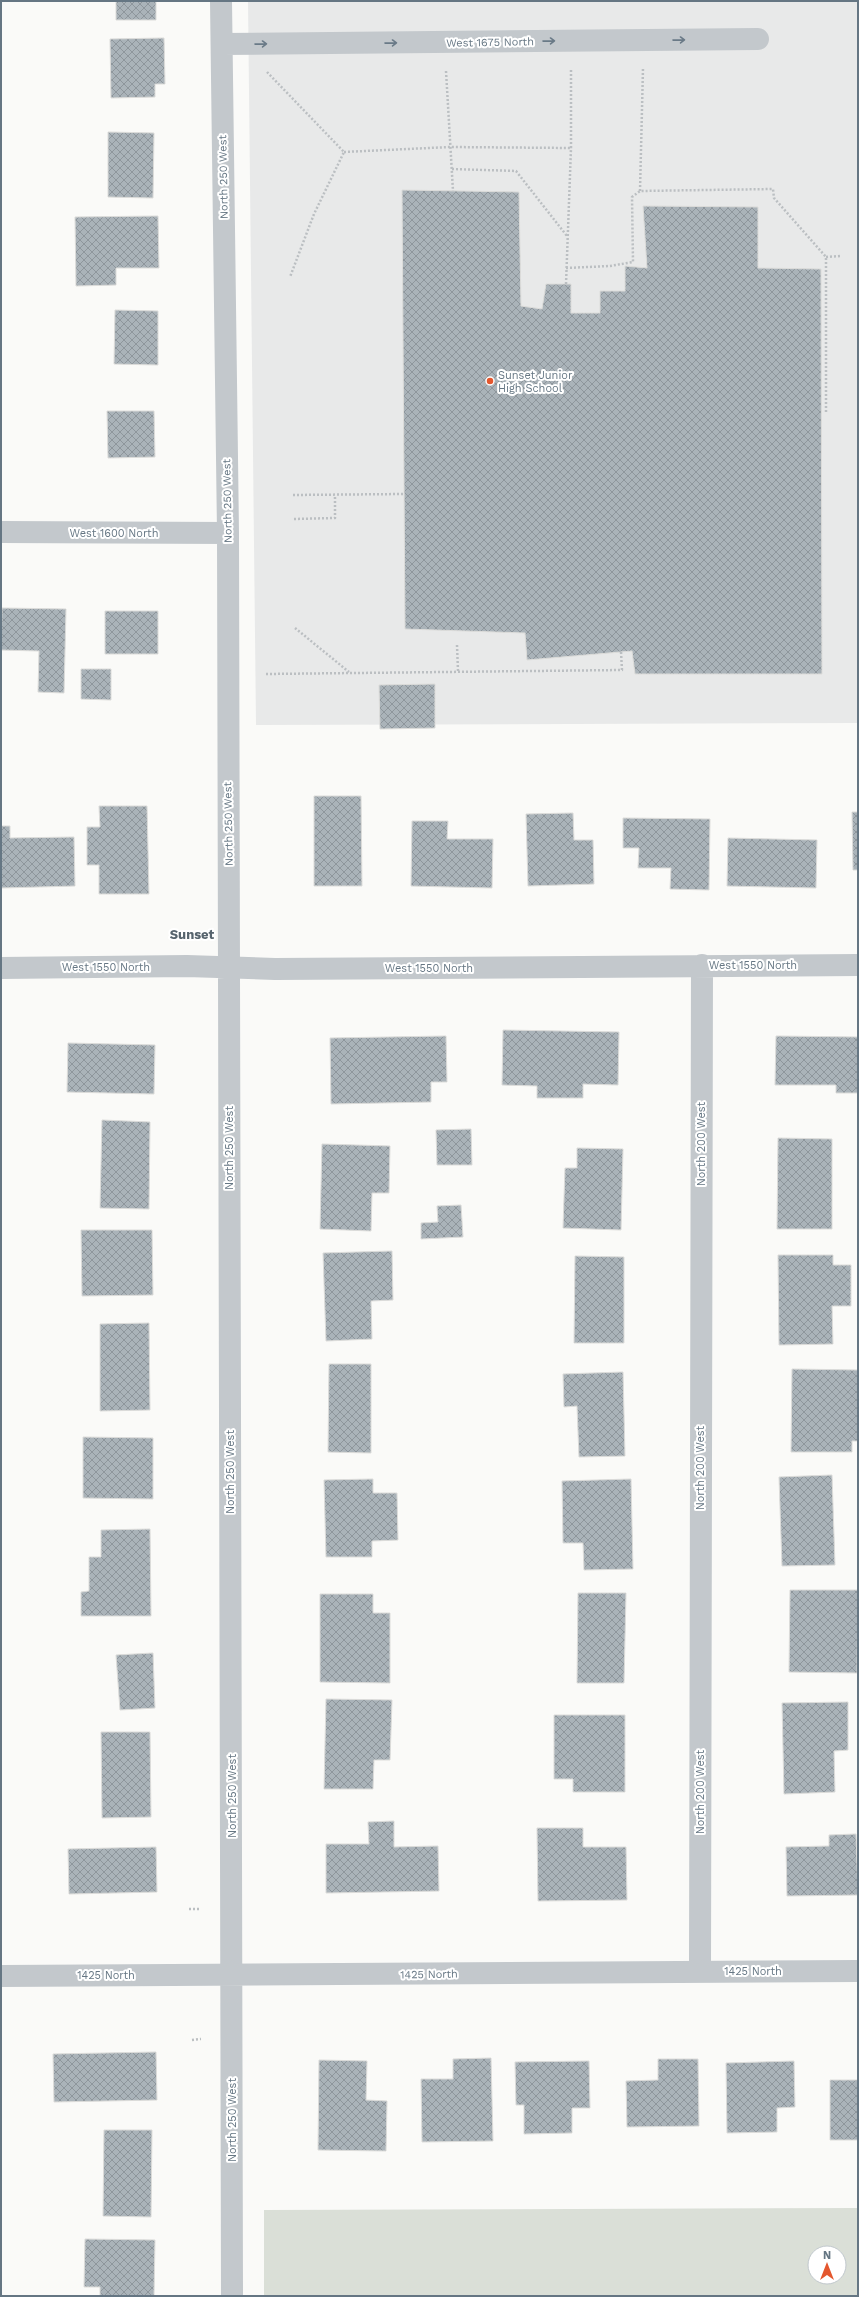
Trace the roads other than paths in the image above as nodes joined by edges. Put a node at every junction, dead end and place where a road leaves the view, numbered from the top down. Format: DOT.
graph roads {
  1 [pos="221,1"];
  2 [pos="758,39"];
  3 [pos="222,44"];
  4 [pos="1,532"];
  5 [pos="228,533"];
  6 [pos="702,965"];
  7 [pos="858,965"];
  8 [pos="1,968"];
  9 [pos="228,969"];
  10 [pos="700,1971"];
  11 [pos="858,1971"];
  12 [pos="1,1976"];
  13 [pos="232,1976"];
  14 [pos="232,2296"];
  1 -- 3 [label="street, North 250 West"];
  3 -- 2 [label="street, West 1675 North, one-way"];
  3 -- 5 [label="street, North 250 West"];
  4 -- 5 [label="street, West 1600 North"];
  5 -- 9 [label="street, North 250 West"];
  6 -- 7 [label="street, West 1550 North"];
  6 -- 9 [label="street, West 1550 North"];
  6 -- 10 [label="street, North 200 West"];
  8 -- 9 [label="street, West 1550 North"];
  9 -- 13 [label="street, North 250 West"];
  10 -- 11 [label="street, 1425 North"];
  10 -- 13 [label="street, 1425 North"];
  12 -- 13 [label="street, 1425 North"];
  13 -- 14 [label="street, North 250 West"];
}
